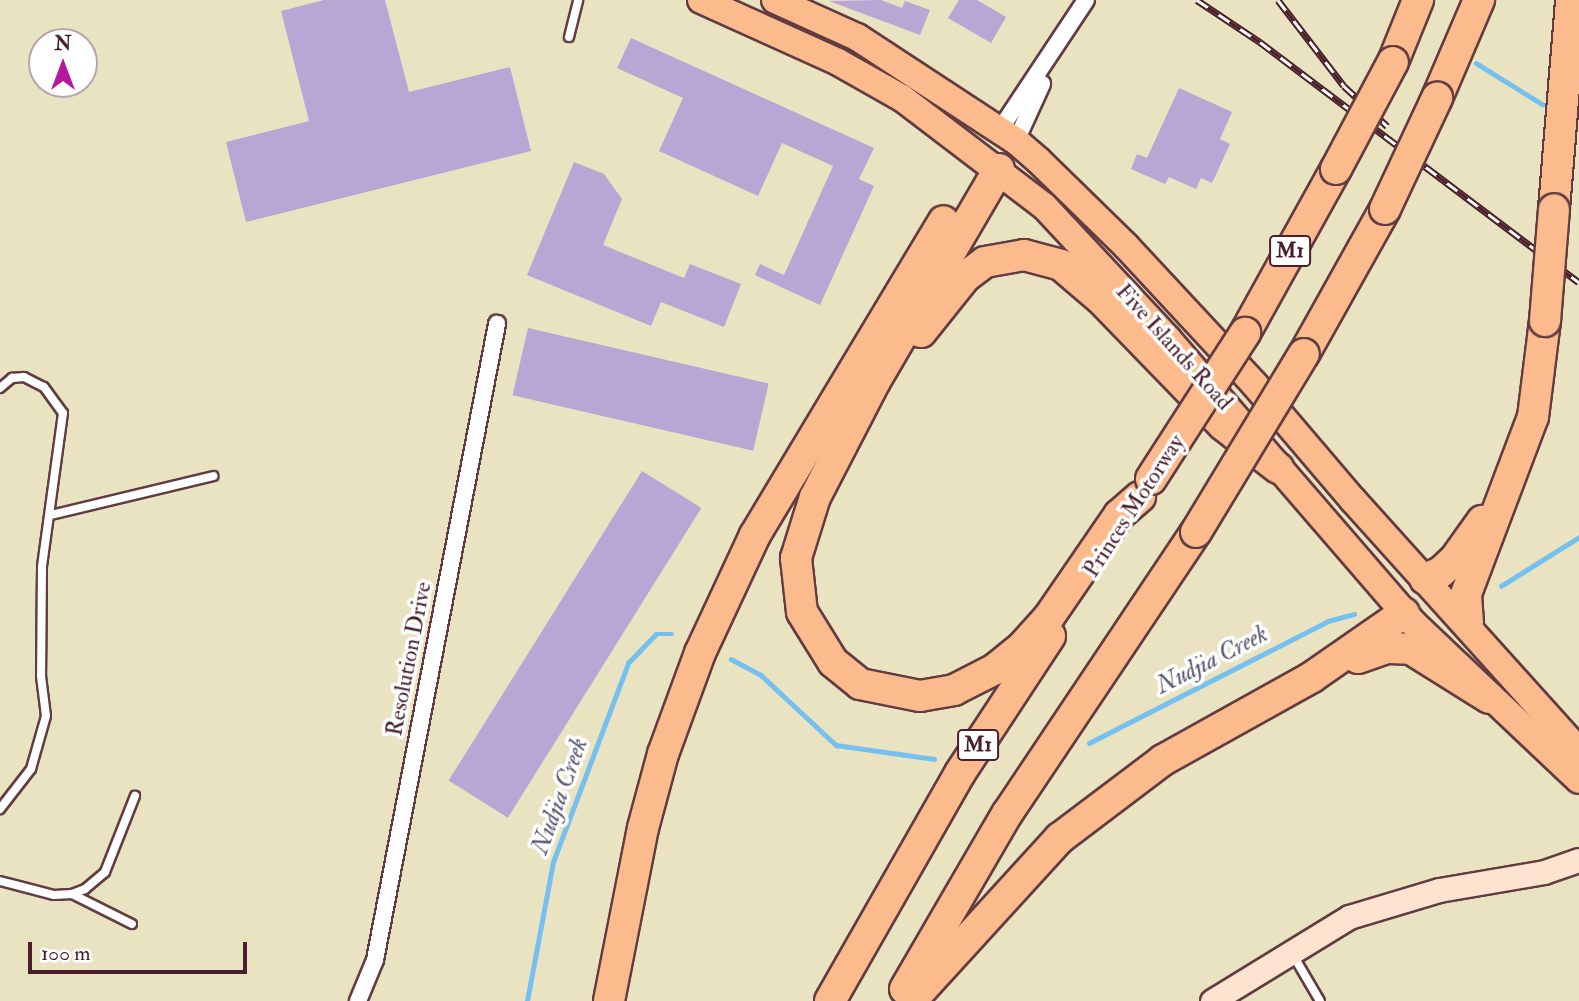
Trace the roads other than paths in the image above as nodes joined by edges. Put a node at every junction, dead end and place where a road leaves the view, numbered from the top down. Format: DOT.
graph roads {
  1 [pos="578,0"];
  2 [pos="701,0"];
  3 [pos="775,0"];
  4 [pos="1086,0"];
  5 [pos="1418,0"];
  6 [pos="1479,0"];
  7 [pos="1571,0"];
  8 [pos="569,37"];
  9 [pos="1008,136"];
  10 [pos="991,163"];
  11 [pos="497,324"];
  12 [pos="0,388"];
  13 [pos="855,421"];
  14 [pos="1516,467"];
  15 [pos="1279,468"];
  16 [pos="213,477"];
  17 [pos="1146,488"];
  18 [pos="1307,503"];
  19 [pos="51,515"];
  20 [pos="1418,579"];
  21 [pos="1404,614"];
  22 [pos="1468,623"];
  23 [pos="1312,677"];
  24 [pos="1489,698"];
  25 [pos="1579,751"];
  26 [pos="1579,780"];
  27 [pos="135,796"];
  28 [pos="0,809"];
  29 [pos="1579,860"];
  30 [pos="1532,875"];
  31 [pos="1579,875"];
  32 [pos="0,881"];
  33 [pos="72,894"];
  34 [pos="132,924"];
  35 [pos="1291,952"];
  36 [pos="358,1001"];
  37 [pos="609,1001"];
  38 [pos="830,1001"];
  39 [pos="898,1001"];
  40 [pos="911,1001"];
  41 [pos="1212,1001"];
  42 [pos="1320,1001"];
  1 -- 8 [label="lane"];
  2 -- 10 [label="main road, Five Islands Road"];
  3 -- 9 [label="main road, Five Islands Road"];
  4 -- 9 [label="street"];
  5 -- 17 [label="highway, Princes Motorway / M1, bridge"];
  6 -- 39 [label="highway, bridge"];
  7 -- 14 [label="highway, bridge"];
  9 -- 10 [label="main road"];
  9 -- 20 [label="main road, Five Islands Road"];
  10 -- 13 [label="highway"];
  10 -- 15 [label="main road, Five Islands Road"];
  10 -- 37 [label="highway"];
  11 -- 36 [label="street, Resolution Drive"];
  12 -- 19 [label="lane"];
  13 -- 15 [label="highway"];
  13 -- 17 [label="highway"];
  14 -- 20 [label="highway"];
  14 -- 22 [label="highway"];
  15 -- 18 [label="main road, Five Islands Road"];
  16 -- 19 [label="lane"];
  17 -- 38 [label="highway, Princes Motorway / M1"];
  18 -- 20 [label="main road"];
  18 -- 21 [label="main road, Five Islands Road"];
  19 -- 28 [label="lane"];
  20 -- 21 [label="main road"];
  20 -- 22 [label="main road, Five Islands Road"];
  21 -- 23 [label="highway"];
  21 -- 24 [label="main road, Five Islands Road"];
  22 -- 25 [label="main road, Five Islands Road"];
  23 -- 24 [label="highway"];
  23 -- 40 [label="highway"];
  24 -- 26 [label="main road, Five Islands Road"];
  27 -- 33 [label="lane"];
  29 -- 30 [label="main road"];
  30 -- 31 [label="main road"];
  30 -- 35 [label="main road"];
  32 -- 33 [label="lane"];
  33 -- 34 [label="lane"];
  35 -- 41 [label="main road"];
  35 -- 42 [label="lane"];
}
